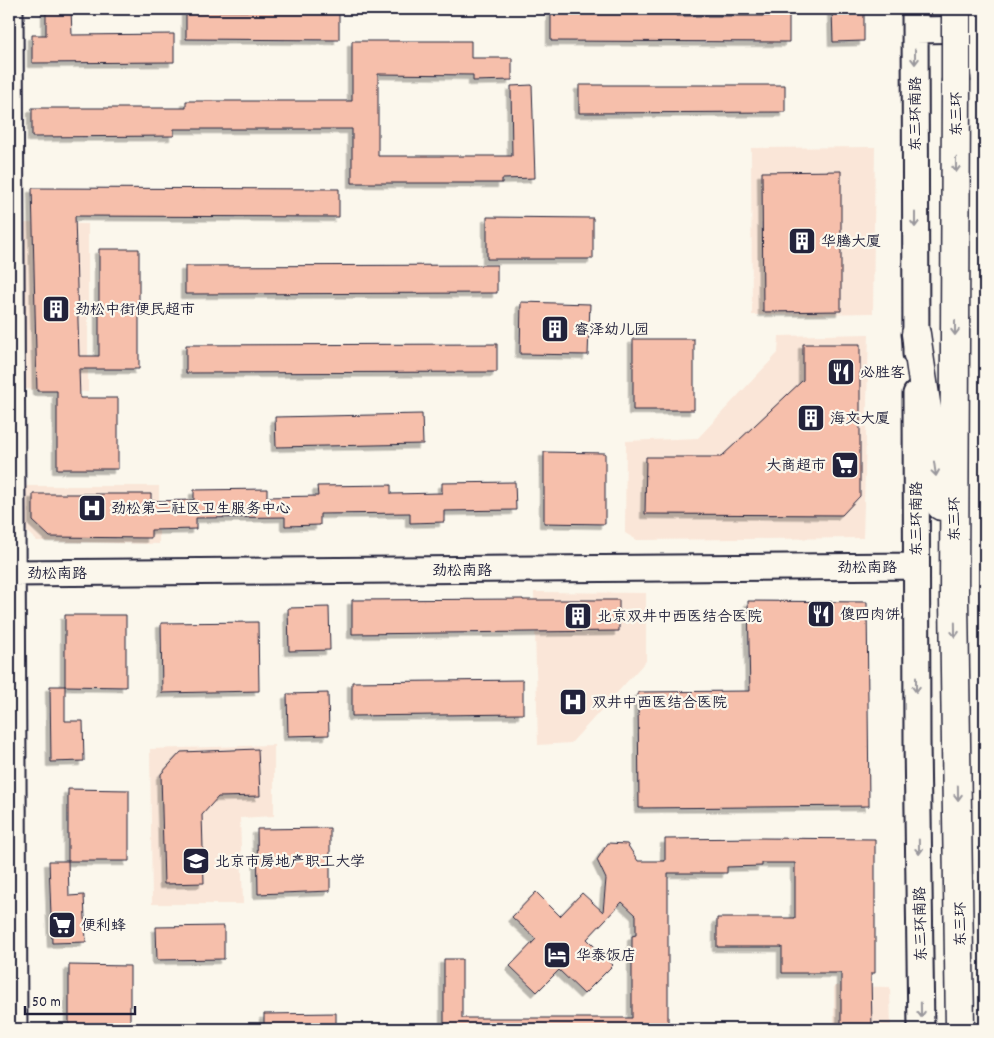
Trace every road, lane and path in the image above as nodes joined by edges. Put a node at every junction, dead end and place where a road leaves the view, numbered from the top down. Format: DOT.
graph roads {
  1 [pos="10,9"];
  2 [pos="956,9"];
  3 [pos="985,9"];
  4 [pos="915,19"];
  5 [pos="985,29"];
  6 [pos="985,72"];
  7 [pos="916,334"];
  8 [pos="916,566"];
  9 [pos="11,573"];
  10 [pos="954,599"];
  11 [pos="14,1029"];
  12 [pos="921,1029"];
  13 [pos="960,1029"];
  1 -- 9 [label="street"];
  2 -- 10 [label="highway, 东三环, one-way, bridge"];
  3 -- 6 [label="highway, bridge"];
  4 -- 5 [label="street"];
  4 -- 7 [label="street, 东三环南路, one-way"];
  7 -- 8 [label="street, 东三环南路"];
  7 -- 10 [label="highway, one-way"];
  8 -- 9 [label="street, 劲松南路"];
  8 -- 12 [label="street, 东三环南路, one-way"];
  9 -- 11 [label="street"];
  10 -- 13 [label="highway, 东三环, one-way"];
}
